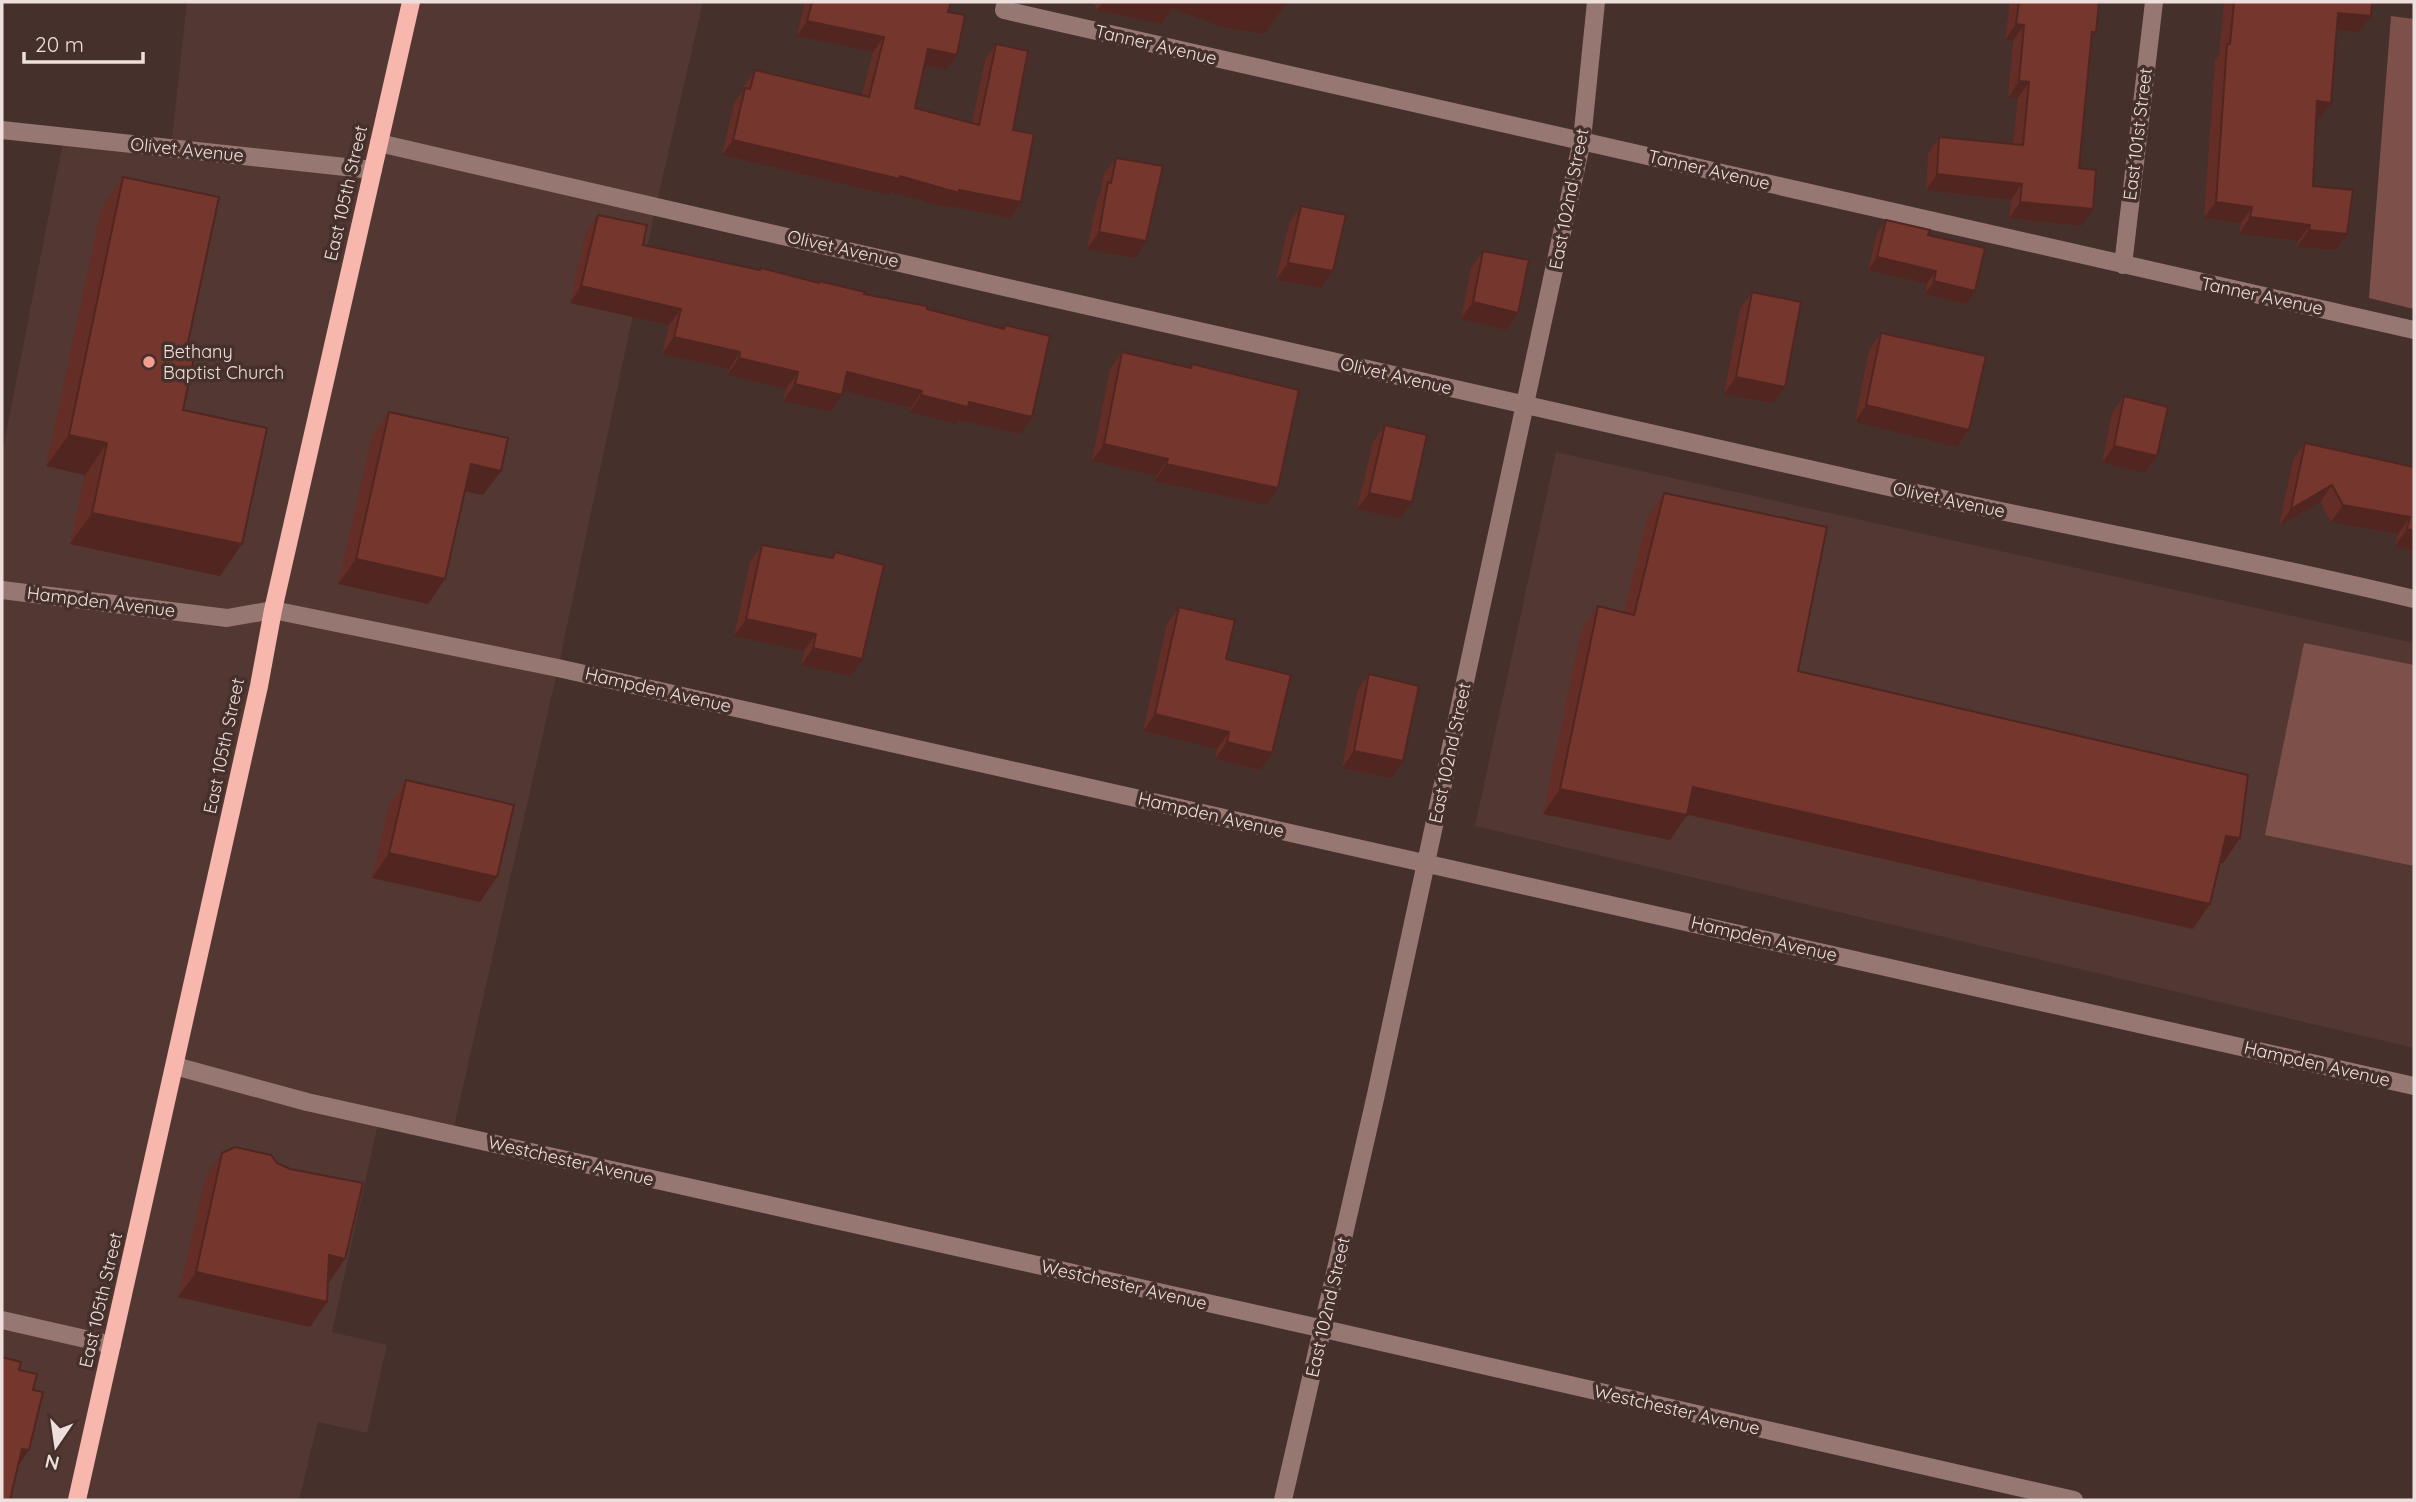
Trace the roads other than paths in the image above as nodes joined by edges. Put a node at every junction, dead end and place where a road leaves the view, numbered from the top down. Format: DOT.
graph roads {
  1 [pos="411,2"];
  2 [pos="1596,2"];
  3 [pos="2154,2"];
  4 [pos="1005,6"];
  5 [pos="2,130"];
  6 [pos="1582,140"];
  7 [pos="379,143"];
  8 [pos="373,170"];
  9 [pos="2123,265"];
  10 [pos="2414,330"];
  11 [pos="1526,406"];
  12 [pos="2,590"];
  13 [pos="2414,599"];
  14 [pos="273,610"];
  15 [pos="1426,864"];
  16 [pos="175,1066"];
  17 [pos="2414,1086"];
  18 [pos="2,1320"];
  19 [pos="1324,1329"];
  20 [pos="112,1345"];
  21 [pos="78,1500"];
  22 [pos="1283,1500"];
  23 [pos="2074,1500"];
  1 -- 7 [label="main road, East 105th Street"];
  2 -- 6 [label="street, East 102nd Street"];
  3 -- 9 [label="street, East 101st Street"];
  4 -- 6 [label="street, Tanner Avenue"];
  5 -- 8 [label="street, Olivet Avenue"];
  6 -- 9 [label="street, Tanner Avenue"];
  6 -- 11 [label="street, East 102nd Street"];
  7 -- 8 [label="main road, East 105th Street"];
  7 -- 11 [label="street, Olivet Avenue"];
  8 -- 14 [label="main road, East 105th Street"];
  9 -- 10 [label="street, Tanner Avenue"];
  11 -- 13 [label="street, Olivet Avenue"];
  11 -- 15 [label="street, East 102nd Street"];
  12 -- 14 [label="street, Hampden Avenue"];
  14 -- 15 [label="street, Hampden Avenue"];
  14 -- 16 [label="main road, East 105th Street"];
  15 -- 17 [label="street, Hampden Avenue"];
  15 -- 19 [label="street, East 102nd Street"];
  16 -- 19 [label="street, Westchester Avenue"];
  16 -- 20 [label="main road, East 105th Street"];
  18 -- 20 [label="street"];
  19 -- 22 [label="street, East 102nd Street"];
  19 -- 23 [label="street, Westchester Avenue"];
  20 -- 21 [label="main road, East 105th Street"];
}
